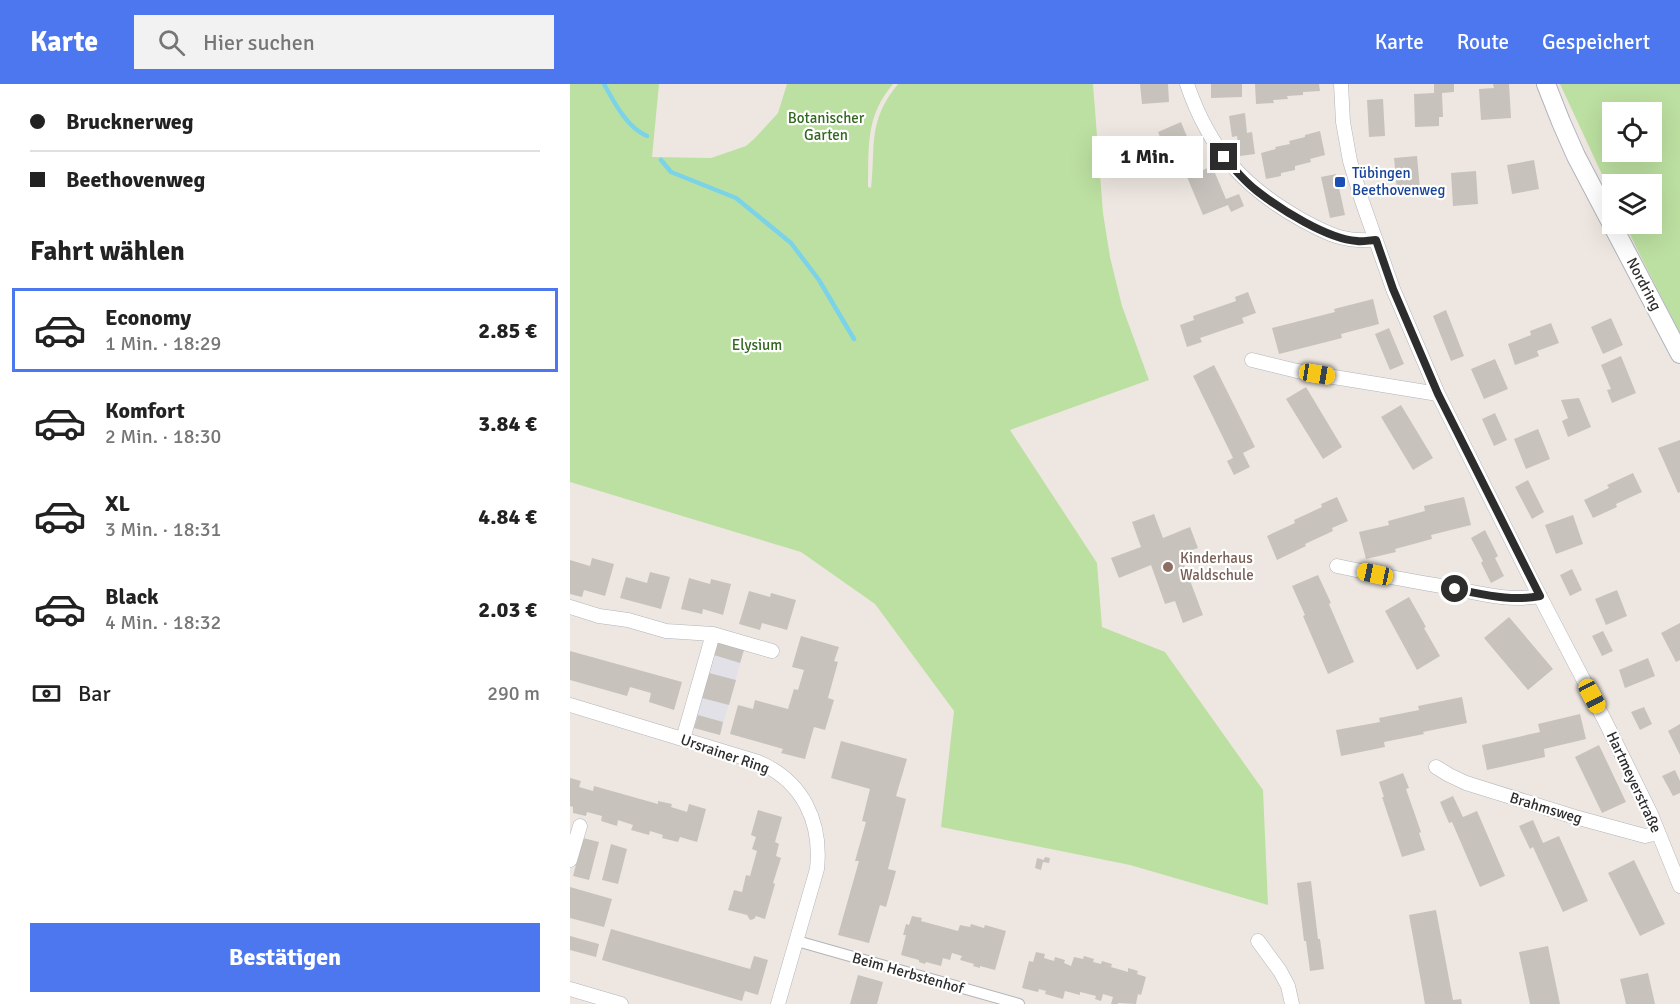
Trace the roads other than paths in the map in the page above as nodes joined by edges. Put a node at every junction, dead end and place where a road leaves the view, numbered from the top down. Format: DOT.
graph roads {
  1 [pos="1187,84"];
  2 [pos="1341,84"];
  3 [pos="1546,84"];
  4 [pos="1376,240"];
  5 [pos="1680,354"];
  6 [pos="1252,360"];
  7 [pos="1438,394"];
  8 [pos="1337,566"];
  9 [pos="1540,596"];
  10 [pos="570,607"];
  11 [pos="714,634"];
  12 [pos="772,651"];
  13 [pos="570,705"];
  14 [pos="683,739"];
  15 [pos="1436,767"];
  16 [pos="580,826"];
  17 [pos="1658,833"];
  18 [pos="570,861"];
  19 [pos="1680,886"];
  20 [pos="797,941"];
  21 [pos="1258,941"];
  22 [pos="570,989"];
  23 [pos="621,1004"];
  24 [pos="778,1004"];
  25 [pos="1019,1004"];
  26 [pos="1292,1004"];
  1 -- 4 [label="street"];
  2 -- 4 [label="street, Hartmeyerstraße"];
  3 -- 5 [label="street, Nordring"];
  4 -- 7 [label="street, Hartmeyerstraße"];
  6 -- 7 [label="street"];
  7 -- 9 [label="street, Hartmeyerstraße"];
  8 -- 9 [label="street"];
  9 -- 17 [label="street, Hartmeyerstraße"];
  10 -- 11 [label="street"];
  11 -- 12 [label="street"];
  11 -- 14 [label="street"];
  13 -- 14 [label="street, Ursrainer Ring"];
  14 -- 20 [label="street, Ursrainer Ring"];
  15 -- 17 [label="street, Brahmsweg"];
  16 -- 18 [label="street"];
  17 -- 19 [label="street, Hartmeyerstraße"];
  20 -- 24 [label="street, Ursrainer Ring"];
  20 -- 25 [label="street, Beim Herbstenhof"];
  21 -- 26 [label="street"];
  22 -- 23 [label="street"];
}
